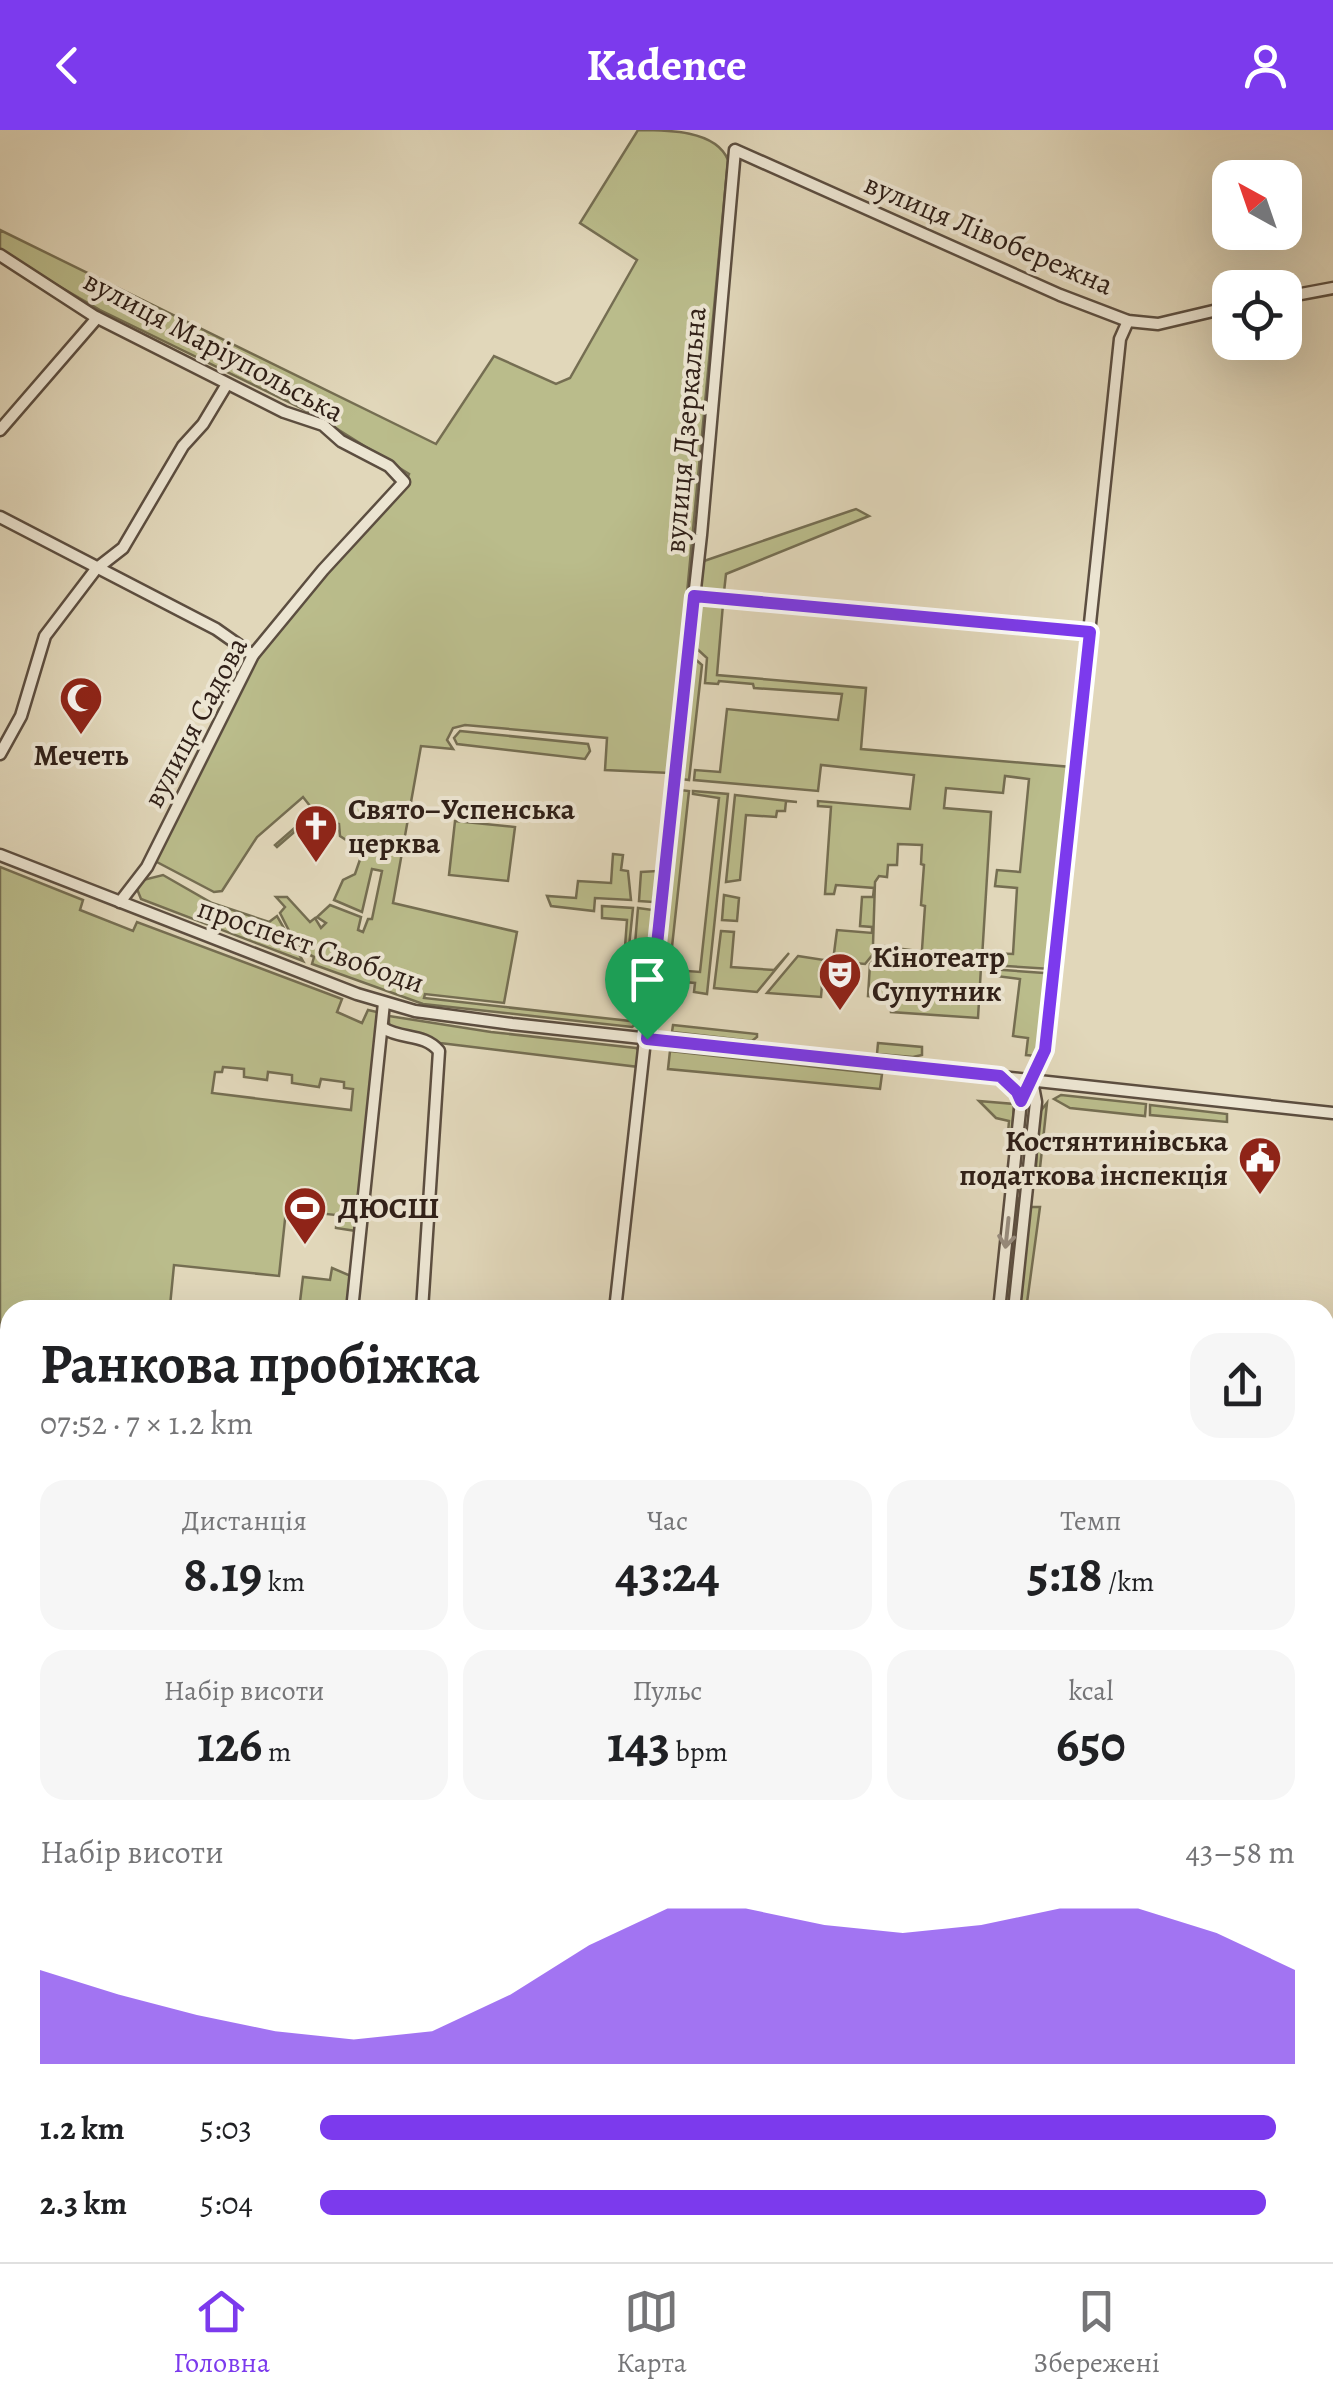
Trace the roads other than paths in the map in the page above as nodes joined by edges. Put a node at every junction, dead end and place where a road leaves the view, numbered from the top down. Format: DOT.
graph roads {
  1 [pos="735,150"];
  2 [pos="0,255"];
  3 [pos="1333,288"];
  4 [pos="1302,294"];
  5 [pos="1212,311"];
  6 [pos="97,318"];
  7 [pos="1128,321"];
  8 [pos="226,384"];
  9 [pos="0,430"];
  10 [pos="404,482"];
  11 [pos="0,517"];
  12 [pos="98,568"];
  13 [pos="694,596"];
  14 [pos="1090,632"];
  15 [pos="252,655"];
  16 [pos="0,754"];
  17 [pos="0,855"];
  18 [pos="120,902"];
  19 [pos="384,1003"];
  20 [pos="383,1028"];
  21 [pos="647,1039"];
  22 [pos="1003,1077"];
  23 [pos="1032,1080"];
  24 [pos="1056,1082"];
  25 [pos="1021,1101"];
  26 [pos="1036,1102"];
  27 [pos="1333,1113"];
  28 [pos="1011,1194"];
  29 [pos="1026,1196"];
  30 [pos="353,1300"];
  31 [pos="423,1300"];
  32 [pos="616,1300"];
  33 [pos="1000,1300"];
  34 [pos="1015,1300"];
  1 -- 7 [label="street, вулиця Лівобережна"];
  1 -- 13 [label="street, вулиця Дзеркальна"];
  2 -- 6 [label="street, вулиця Маріупольська"];
  3 -- 4 [label="street"];
  5 -- 7 [label="street, вулиця Лівобережна"];
  6 -- 8 [label="street, вулиця Маріупольська"];
  6 -- 9 [label="street"];
  7 -- 14 [label="street"];
  8 -- 10 [label="street, вулиця Маріупольська"];
  8 -- 12 [label="street"];
  10 -- 15 [label="street, вулиця Садова"];
  11 -- 12 [label="street"];
  12 -- 15 [label="street"];
  12 -- 16 [label="street"];
  13 -- 14 [label="street"];
  13 -- 21 [label="street, вулиця Дзеркальна"];
  14 -- 23 [label="street"];
  15 -- 18 [label="street, вулиця Садова"];
  17 -- 18 [label="street, проспект Свободи"];
  18 -- 19 [label="street, проспект Свободи"];
  19 -- 20 [label="street"];
  19 -- 21 [label="street, проспект Свободи"];
  20 -- 30 [label="street"];
  20 -- 31 [label="street"];
  21 -- 22 [label="street, проспект Свободи"];
  21 -- 32 [label="street, вулиця Дзеркальна"];
  22 -- 23 [label="street, проспект Свободи"];
  22 -- 25 [label="street"];
  23 -- 24 [label="street, проспект Свободи"];
  23 -- 25 [label="street"];
  23 -- 26 [label="street"];
  24 -- 26 [label="street"];
  24 -- 27 [label="street, проспект Свободи"];
  25 -- 28 [label="street"];
  26 -- 29 [label="street"];
  28 -- 29 [label="street"];
  28 -- 33 [label="street, one-way"];
  29 -- 34 [label="street"];
}
